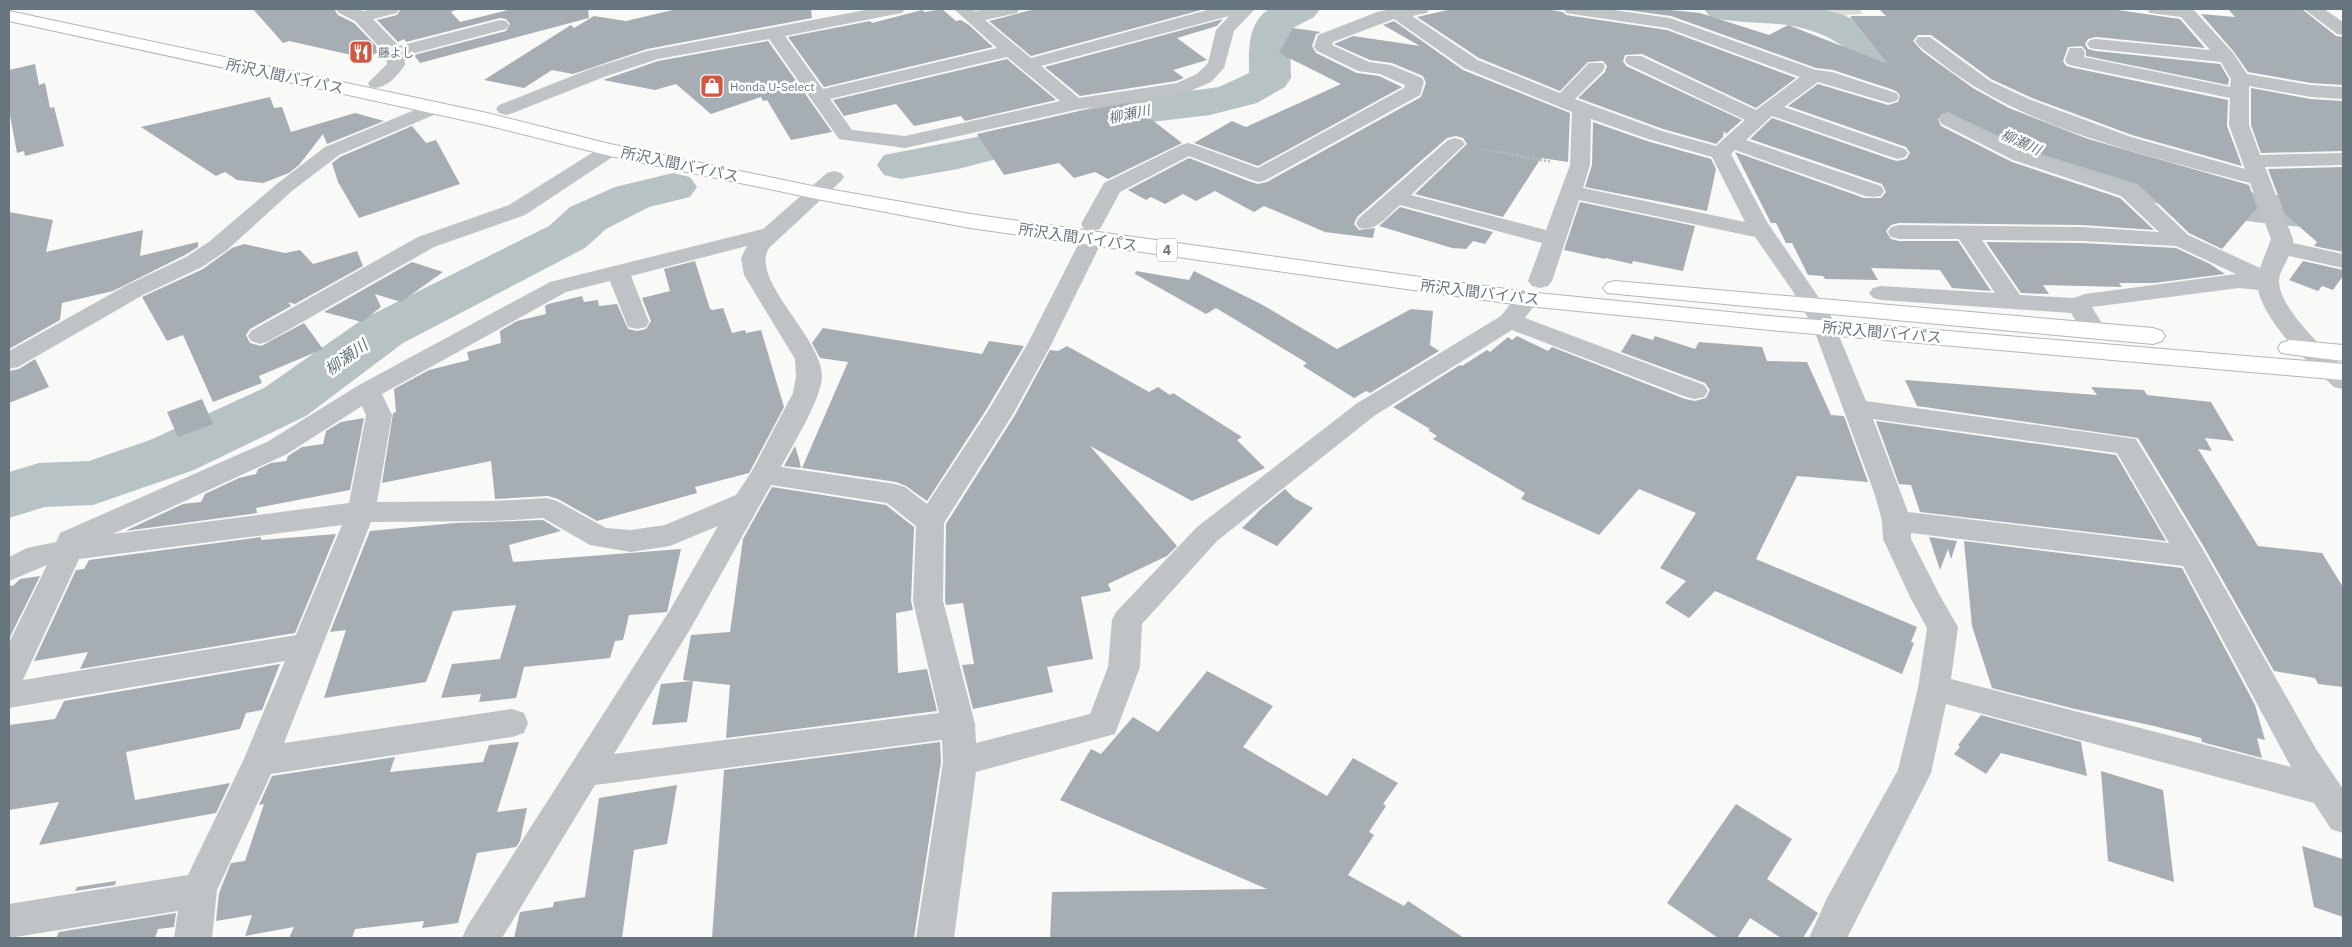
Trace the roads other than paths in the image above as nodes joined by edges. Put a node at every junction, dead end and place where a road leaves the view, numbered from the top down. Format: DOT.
graph roads {
  1 [pos="48,9"];
  2 [pos="392,9"];
  3 [pos="896,9"];
  4 [pos="1011,9"];
  5 [pos="1245,9"];
  6 [pos="1421,9"];
  7 [pos="1572,9"];
  8 [pos="2156,9"];
  9 [pos="2312,9"];
  10 [pos="2185,11"];
  11 [pos="353,13"];
  12 [pos="967,13"];
  13 [pos="1396,13"];
  14 [pos="9,16"];
  15 [pos="500,25"];
  16 [pos="2343,30"];
  17 [pos="774,33"];
  18 [pos="1924,41"];
  19 [pos="2096,44"];
  20 [pos="1012,50"];
  21 [pos="2076,52"];
  22 [pos="395,53"];
  23 [pos="2227,57"];
  24 [pos="1634,60"];
  25 [pos="1028,64"];
  26 [pos="1844,65"];
  27 [pos="1596,67"];
  28 [pos="1819,76"];
  29 [pos="377,83"];
  30 [pos="2240,87"];
  31 [pos="2343,93"];
  32 [pos="819,96"];
  33 [pos="1889,97"];
  34 [pos="1075,104"];
  35 [pos="1573,105"];
  36 [pos="434,108"];
  37 [pos="506,109"];
  38 [pos="1763,113"];
  39 [pos="1949,120"];
  40 [pos="1455,144"];
  41 [pos="1726,148"];
  42 [pos="610,150"];
  43 [pos="1898,153"];
  44 [pos="2343,159"];
  45 [pos="2257,170"];
  46 [pos="826,185"];
  47 [pos="1873,191"];
  48 [pos="1571,192"];
  49 [pos="1397,198"];
  50 [pos="1367,223"];
  51 [pos="1092,232"];
  52 [pos="1762,232"];
  53 [pos="1899,232"];
  54 [pos="1966,232"];
  55 [pos="770,234"];
  56 [pos="1554,239"];
  57 [pos="2281,239"];
  58 [pos="2180,240"];
  59 [pos="2343,261"];
  60 [pos="618,272"];
  61 [pos="2267,282"];
  62 [pos="1533,290"];
  63 [pos="1881,293"];
  64 [pos="2013,302"];
  65 [pos="2080,306"];
  66 [pos="1820,317"];
  67 [pos="1510,321"];
  68 [pos="638,322"];
  69 [pos="2094,330"];
  70 [pos="260,336"];
  71 [pos="2313,350"];
  72 [pos="9,361"];
  73 [pos="2341,369"];
  74 [pos="368,391"];
  75 [pos="1695,391"];
  76 [pos="1855,408"];
  77 [pos="764,474"];
  78 [pos="746,502"];
  79 [pos="361,512"];
  80 [pos="1896,521"];
  81 [pos="930,522"];
  82 [pos="69,550"];
  83 [pos="37,556"];
  84 [pos="2192,556"];
  85 [pos="9,570"];
  86 [pos="308,645"];
  87 [pos="9,675"];
  88 [pos="1934,688"];
  89 [pos="9,695"];
  90 [pos="512,724"];
  91 [pos="958,724"];
  92 [pos="260,761"];
  93 [pos="960,762"];
  94 [pos="584,772"];
  95 [pos="2325,792"];
  96 [pos="2343,818"];
  97 [pos="199,890"];
  98 [pos="9,922"];
  99 [pos="193,938"];
  100 [pos="481,938"];
  101 [pos="935,938"];
  102 [pos="1828,938"];
  1 -- 29 [label="main road, 所沢入間バイパス / 4"];
  2 -- 11 [label="street"];
  3 -- 17 [label="street"];
  4 -- 12 [label="street"];
  5 -- 25 [label="street"];
  5 -- 34 [label="street"];
  6 -- 13 [label="street"];
  7 -- 28 [label="street"];
  8 -- 10 [label="street"];
  9 -- 16 [label="street"];
  10 -- 23 [label="street"];
  11 -- 22 [label="street"];
  12 -- 20 [label="street"];
  13 -- 35 [label="street"];
  13 -- 51 [label="street"];
  14 -- 36 [label="main road, 所沢入間バイパス / 4"];
  15 -- 22 [label="street"];
  17 -- 32 [label="street"];
  17 -- 37 [label="street"];
  18 -- 45 [label="street"];
  19 -- 23 [label="street"];
  20 -- 25 [label="street"];
  20 -- 32 [label="street"];
  21 -- 30 [label="street"];
  22 -- 29 [label="street"];
  23 -- 30 [label="street"];
  24 -- 38 [label="street"];
  25 -- 34 [label="street"];
  26 -- 28 [label="street"];
  27 -- 35 [label="street"];
  28 -- 33 [label="street"];
  28 -- 38 [label="street"];
  29 -- 37 [label="main road, 所沢入間バイパス / 4"];
  30 -- 31 [label="street"];
  30 -- 45 [label="street"];
  32 -- 34 [label="street"];
  35 -- 41 [label="street"];
  35 -- 48 [label="street"];
  36 -- 42 [label="main road, 所沢入間バイパス / 4"];
  36 -- 72 [label="street"];
  37 -- 46 [label="main road, 所沢入間バイパス / 4"];
  38 -- 41 [label="street"];
  38 -- 43 [label="street"];
  39 -- 58 [label="street"];
  40 -- 49 [label="street"];
  41 -- 47 [label="street"];
  41 -- 52 [label="street"];
  42 -- 46 [label="main road, 所沢入間バイパス / 4"];
  42 -- 70 [label="street"];
  44 -- 45 [label="street"];
  45 -- 57 [label="street"];
  46 -- 51 [label="main road, 所沢入間バイパス / 4"];
  46 -- 55 [label="street"];
  48 -- 52 [label="street"];
  48 -- 56 [label="street"];
  49 -- 50 [label="street"];
  49 -- 56 [label="street"];
  51 -- 62 [label="main road, 所沢入間バイパス / 4"];
  51 -- 81 [label="street"];
  52 -- 66 [label="street"];
  53 -- 54 [label="street"];
  54 -- 58 [label="street"];
  54 -- 64 [label="street"];
  55 -- 60 [label="street"];
  55 -- 77 [label="street"];
  56 -- 62 [label="street"];
  57 -- 59 [label="street"];
  57 -- 61 [label="street"];
  58 -- 61 [label="street"];
  60 -- 68 [label="street"];
  60 -- 74 [label="street"];
  61 -- 65 [label="street"];
  61 -- 71 [label="street"];
  62 -- 66 [label="main road, 所沢入間バイパス / 4"];
  62 -- 67 [label="street"];
  63 -- 64 [label="street"];
  64 -- 65 [label="street"];
  65 -- 69 [label="street"];
  66 -- 69 [label="main road, 所沢入間バイパス / 4"];
  66 -- 73 [label="main road, 所沢入間バイパス / 4"];
  66 -- 76 [label="street"];
  67 -- 75 [label="street"];
  67 -- 93 [label="street"];
  69 -- 71 [label="main road, 所沢入間バイパス / 4"];
  71 -- 73 [label="street"];
  74 -- 79 [label="street"];
  74 -- 83 [label="street"];
  76 -- 80 [label="street"];
  76 -- 84 [label="street"];
  77 -- 78 [label="street"];
  77 -- 81 [label="street"];
  78 -- 79 [label="street"];
  78 -- 94 [label="street"];
  79 -- 82 [label="street"];
  79 -- 86 [label="street"];
  80 -- 84 [label="street"];
  80 -- 88 [label="street"];
  81 -- 91 [label="street"];
  82 -- 83 [label="street"];
  82 -- 87 [label="street"];
  83 -- 85 [label="street"];
  84 -- 95 [label="street"];
  86 -- 89 [label="street"];
  86 -- 92 [label="street"];
  88 -- 95 [label="street"];
  88 -- 102 [label="street"];
  90 -- 92 [label="street"];
  91 -- 93 [label="street"];
  91 -- 94 [label="street"];
  92 -- 97 [label="street"];
  93 -- 101 [label="street"];
  94 -- 100 [label="street"];
  95 -- 96 [label="street"];
  97 -- 98 [label="street"];
  97 -- 99 [label="street"];
}
